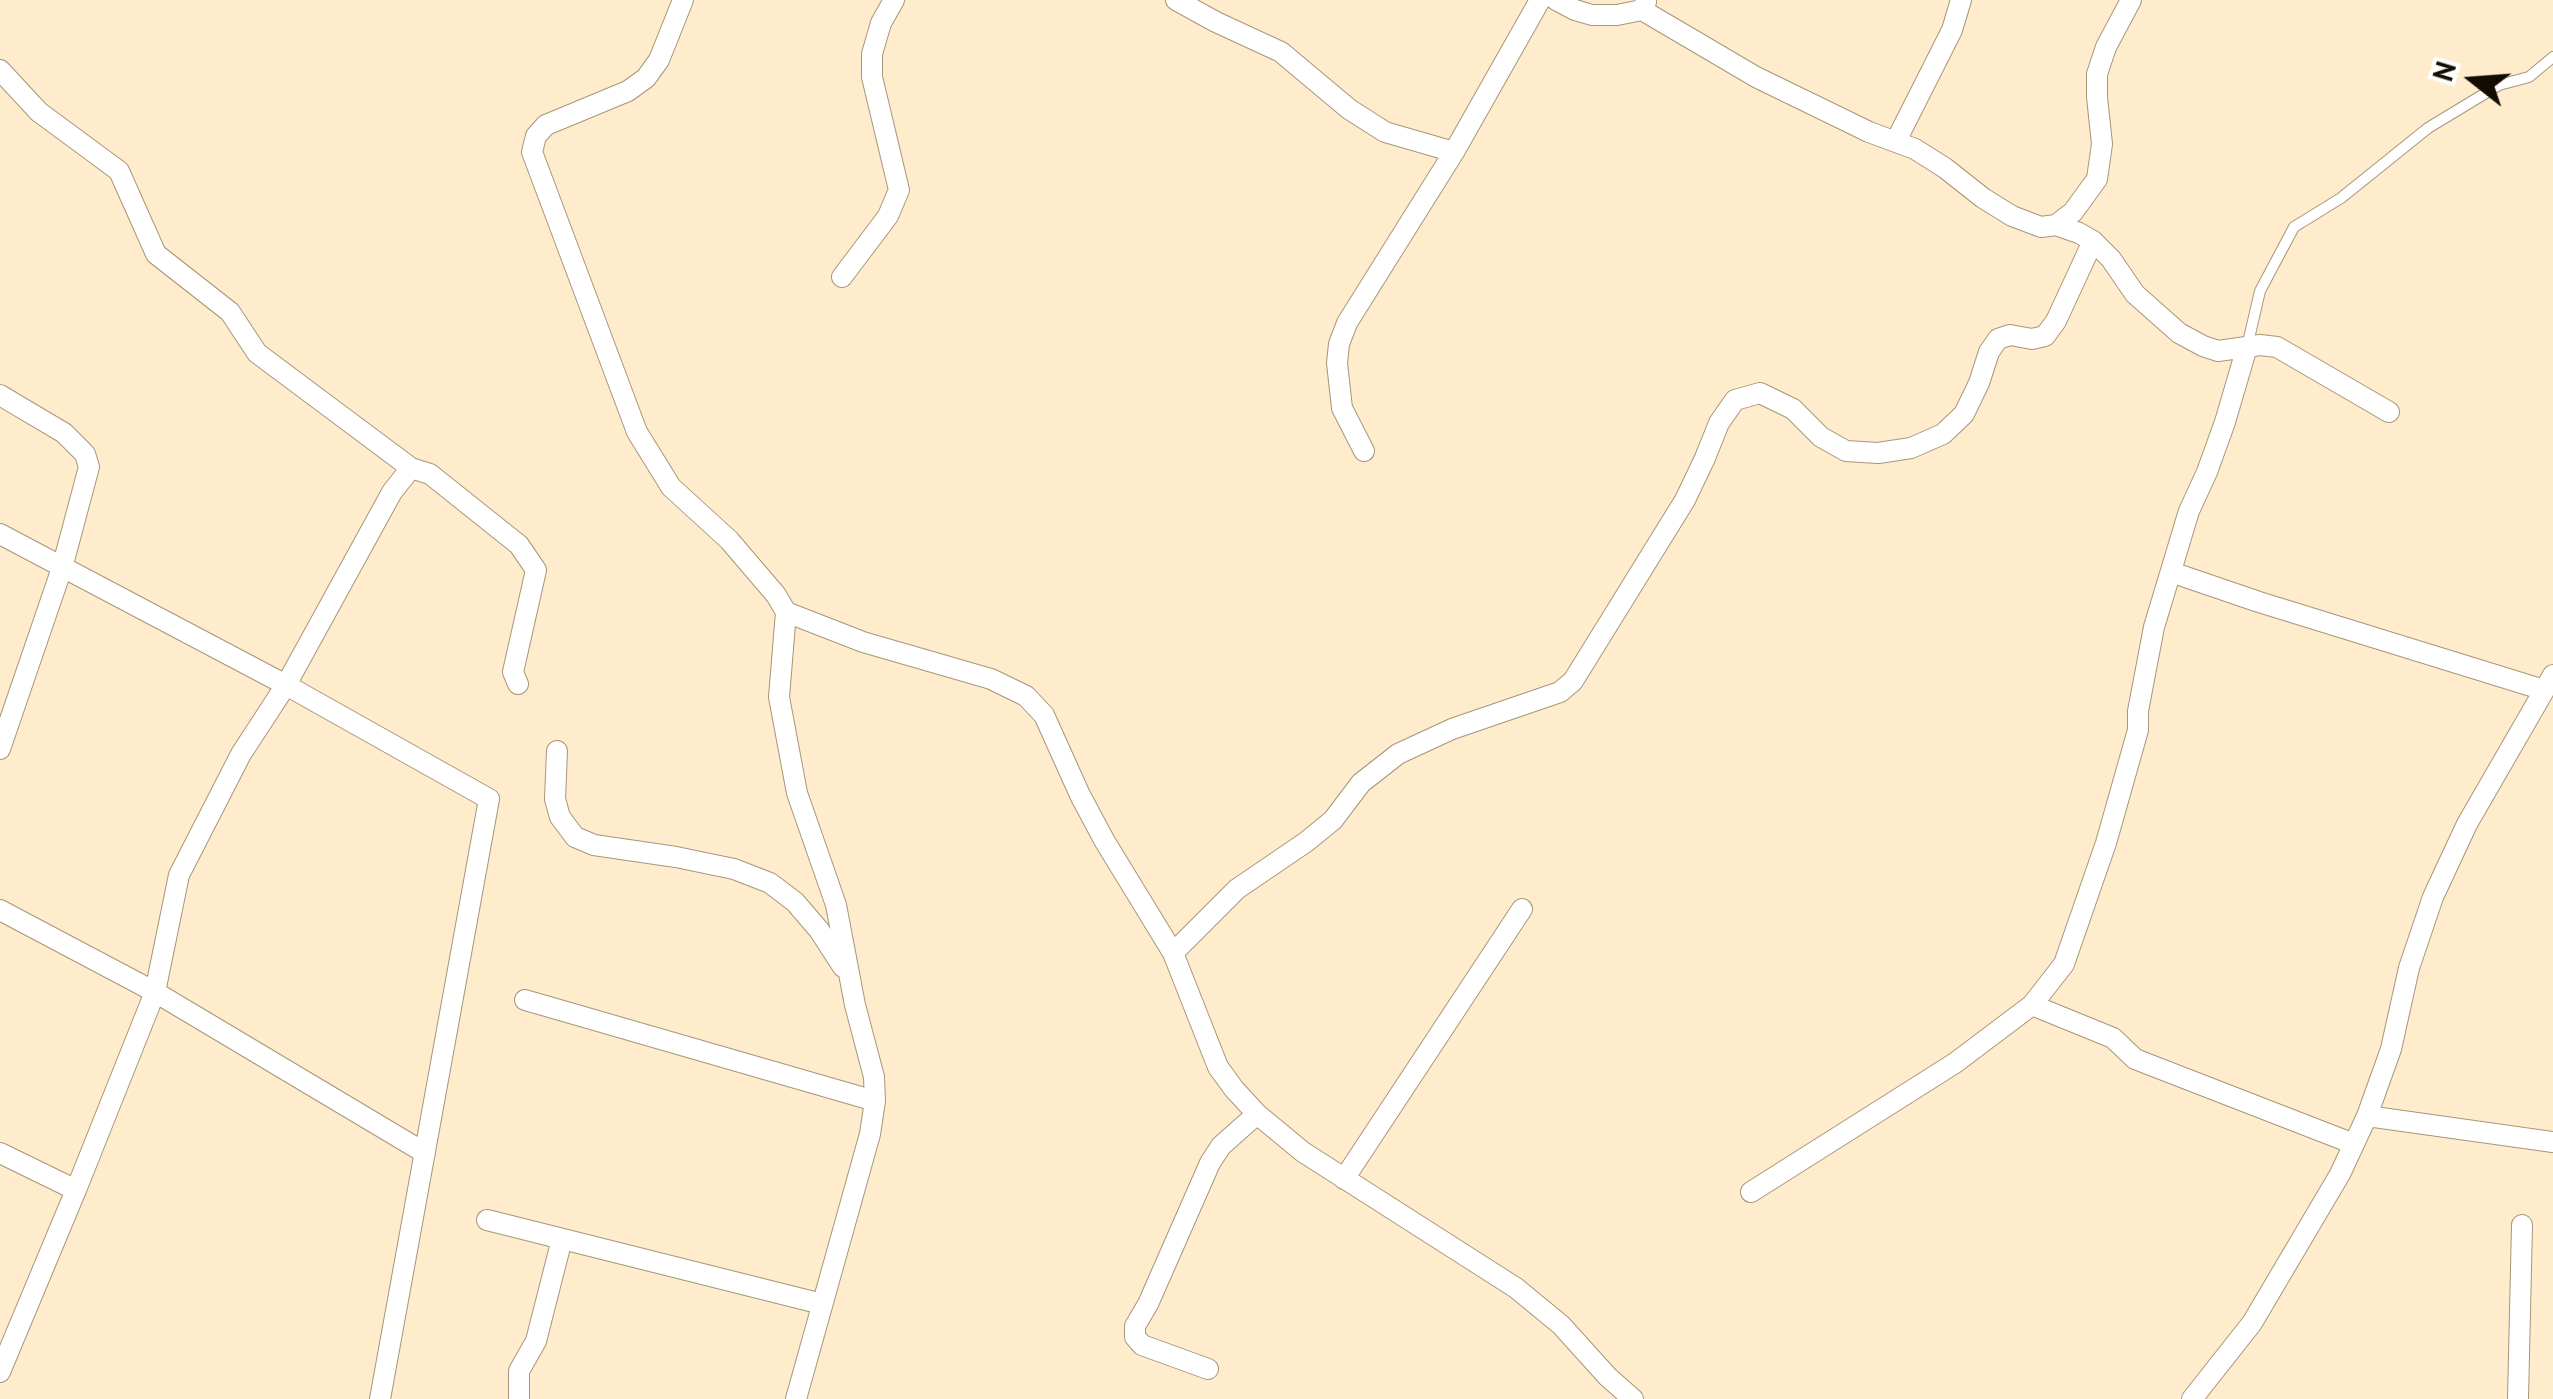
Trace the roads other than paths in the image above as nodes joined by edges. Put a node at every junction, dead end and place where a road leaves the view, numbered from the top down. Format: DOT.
graph roads {
  1 [pos="682,0"];
  2 [pos="894,0"];
  3 [pos="1176,0"];
  4 [pos="1540,0"];
  5 [pos="1556,0"];
  6 [pos="1961,0"];
  7 [pos="2131,0"];
  8 [pos="1644,5"];
  9 [pos="2553,57"];
  10 [pos="0,70"];
  11 [pos="1896,142"];
  12 [pos="1454,152"];
  13 [pos="2056,226"];
  14 [pos="2093,242"];
  15 [pos="842,277"];
  16 [pos="2247,347"];
  17 [pos="0,396"];
  18 [pos="2389,412"];
  19 [pos="1364,451"];
  20 [pos="411,468"];
  21 [pos="0,534"];
  22 [pos="62,568"];
  23 [pos="2171,572"];
  24 [pos="786,612"];
  25 [pos="2549,682"];
  26 [pos="518,684"];
  27 [pos="286,685"];
  28 [pos="0,749"];
  29 [pos="557,752"];
  30 [pos="0,910"];
  31 [pos="1522,910"];
  32 [pos="1173,953"];
  33 [pos="850,977"];
  34 [pos="155,992"];
  35 [pos="525,1000"];
  36 [pos="2032,1005"];
  37 [pos="876,1101"];
  38 [pos="1257,1114"];
  39 [pos="2367,1116"];
  40 [pos="2553,1142"];
  41 [pos="2354,1144"];
  42 [pos="0,1153"];
  43 [pos="425,1153"];
  44 [pos="1344,1180"];
  45 [pos="76,1190"];
  46 [pos="1751,1192"];
  47 [pos="487,1220"];
  48 [pos="2522,1225"];
  49 [pos="562,1239"];
  50 [pos="822,1304"];
  51 [pos="1208,1369"];
  52 [pos="0,1372"];
  53 [pos="380,1399"];
  54 [pos="519,1399"];
  55 [pos="796,1399"];
  56 [pos="1633,1399"];
  57 [pos="2192,1399"];
  58 [pos="2518,1399"];
  1 -- 24 [label="street"];
  2 -- 15 [label="street"];
  3 -- 12 [label="street"];
  4 -- 12 [label="street"];
  5 -- 8 [label="street"];
  6 -- 11 [label="street"];
  7 -- 13 [label="street"];
  8 -- 11 [label="street"];
  9 -- 16 [label="lane"];
  10 -- 20 [label="street"];
  11 -- 13 [label="street"];
  12 -- 19 [label="street"];
  13 -- 14 [label="street"];
  14 -- 16 [label="street"];
  14 -- 32 [label="street"];
  16 -- 18 [label="street"];
  16 -- 23 [label="street"];
  17 -- 22 [label="street"];
  20 -- 26 [label="street"];
  20 -- 27 [label="street"];
  21 -- 22 [label="street"];
  22 -- 27 [label="street"];
  22 -- 28 [label="street"];
  23 -- 25 [label="street"];
  23 -- 36 [label="street"];
  24 -- 32 [label="street"];
  24 -- 33 [label="street"];
  25 -- 39 [label="street"];
  27 -- 34 [label="street"];
  27 -- 43 [label="street"];
  29 -- 33 [label="street"];
  30 -- 34 [label="street"];
  31 -- 44 [label="street"];
  32 -- 38 [label="street"];
  33 -- 37 [label="street"];
  34 -- 43 [label="street"];
  34 -- 45 [label="street"];
  35 -- 37 [label="street"];
  36 -- 41 [label="street"];
  36 -- 46 [label="street"];
  37 -- 50 [label="street"];
  38 -- 44 [label="street"];
  38 -- 51 [label="street"];
  39 -- 40 [label="street"];
  39 -- 41 [label="street"];
  41 -- 57 [label="street"];
  42 -- 45 [label="street"];
  43 -- 53 [label="street"];
  44 -- 56 [label="street"];
  45 -- 52 [label="street"];
  47 -- 49 [label="street"];
  48 -- 58 [label="street"];
  49 -- 50 [label="street"];
  49 -- 54 [label="street"];
  50 -- 55 [label="street"];
}
